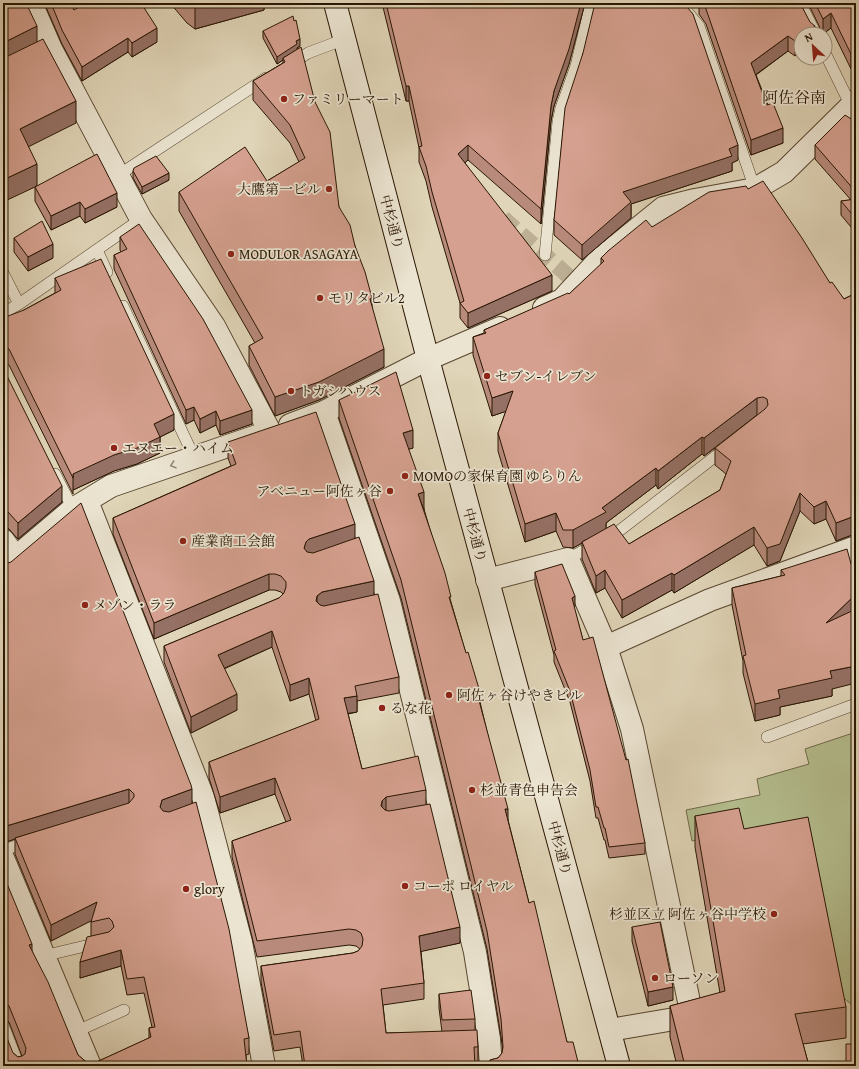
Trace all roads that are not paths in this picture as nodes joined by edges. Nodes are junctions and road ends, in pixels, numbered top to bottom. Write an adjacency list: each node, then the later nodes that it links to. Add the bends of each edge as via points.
1 (31, 3): 11 (street, via 47,51)
2 (335, 3): 8 (street, 中杉通り)
3 (591, 3): 15 (lane, via 576,66 560,108)
4 (800, 3): 7 (lane)
5 (672, 6): 6 (lane)
6 (685, 6): 12 (lane, via 699,26)
7 (812, 26)
8 (345, 39): 11 (lane, via 308,53 245,91); 19 (street, 中杉通り)
9 (832, 66): 10 (lane)
10 (854, 104): 12 (street, via 784,172)
11 (117, 176): 13 (street)
12 (755, 189): 19 (street, via 663,208 599,260 562,300)
13 (141, 219): 14 (lane); 21 (street, via 214,326)
14 (96, 250): 17 (lane); 23 (lane)
15 (545, 255)
16 (3, 273): 17 (lane)
17 (19, 304): 18 (lane)
18 (3, 313)
19 (428, 360): 20 (street); 31 (street, 中杉通り)
20 (324, 412): 21 (street); 51 (street, via 385,602 437,811 476,952 481,1039)
21 (270, 432): 23 (street)
22 (736, 440): 28 (lane, via 619,531)
23 (194, 457): 25 (street, one-way to 25, via 111,486)
24 (52, 467): 25 (lane)
25 (80, 505): 29 (street); 34 (street)
26 (3, 540): 29 (street)
27 (853, 548): 30 (lane); 33 (street, via 710,600)
28 (568, 559): 31 (street); 33 (street)
29 (9, 563)
30 (856, 577)
31 (487, 580): 46 (street, 中杉通り)
32 (169, 646): 34 (street)
33 (606, 647): 46 (street, via 632,729 692,1016)
34 (148, 655): 43 (street, via 199,809)
35 (856, 704): 36 (lane)
36 (766, 737)
37 (39, 839): 38 (lane)
38 (3, 850)
39 (3, 858): 41 (street)
40 (106, 941): 41 (lane)
41 (43, 956): 47 (street)
42 (269, 968): 43 (street)
43 (247, 971): 50 (street)
44 (124, 1010): 47 (lane)
45 (3, 1025): 48 (lane)
46 (610, 1030): 52 (street, 中杉通り)
47 (75, 1032): 49 (street)
48 (19, 1066)
49 (90, 1066)
50 (264, 1066)
51 (491, 1066)
52 (619, 1066)

